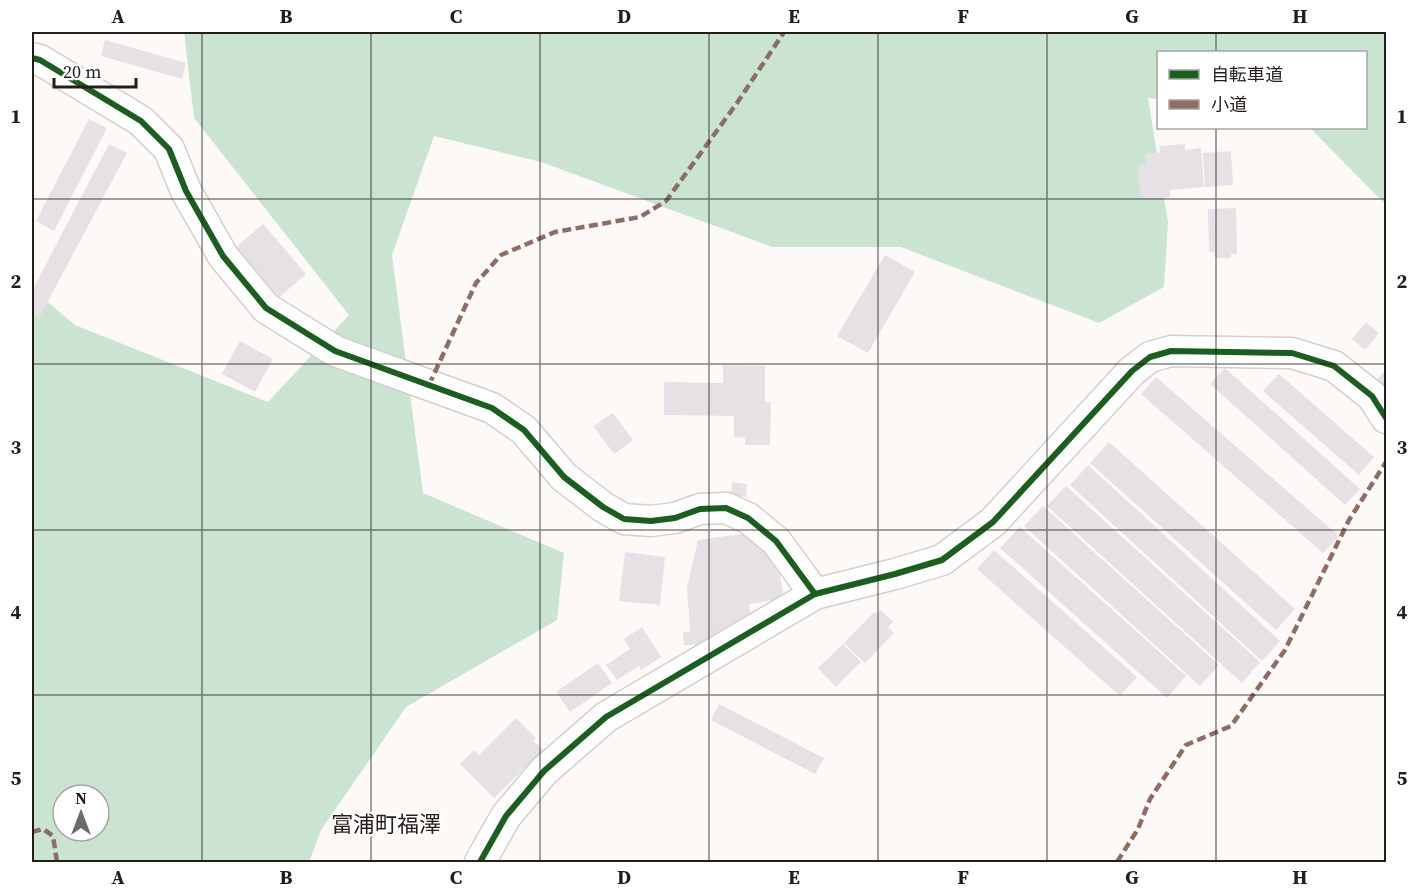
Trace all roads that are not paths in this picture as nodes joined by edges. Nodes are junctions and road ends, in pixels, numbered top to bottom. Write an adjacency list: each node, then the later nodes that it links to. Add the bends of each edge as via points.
1 (32, 58): 3 (street, via 141,121 169,149 186,191 224,256 266,308 335,351 492,408 524,430 564,477 624,519 651,521 700,509 726,508 748,518 776,541)
2 (1386, 418): 3 (street, via 1372,396 1334,366 1292,353 1172,351 1150,357 1132,371 993,522 942,560)
3 (816, 594): 4 (street, via 606,717 544,771 506,816)
4 (480, 862)

